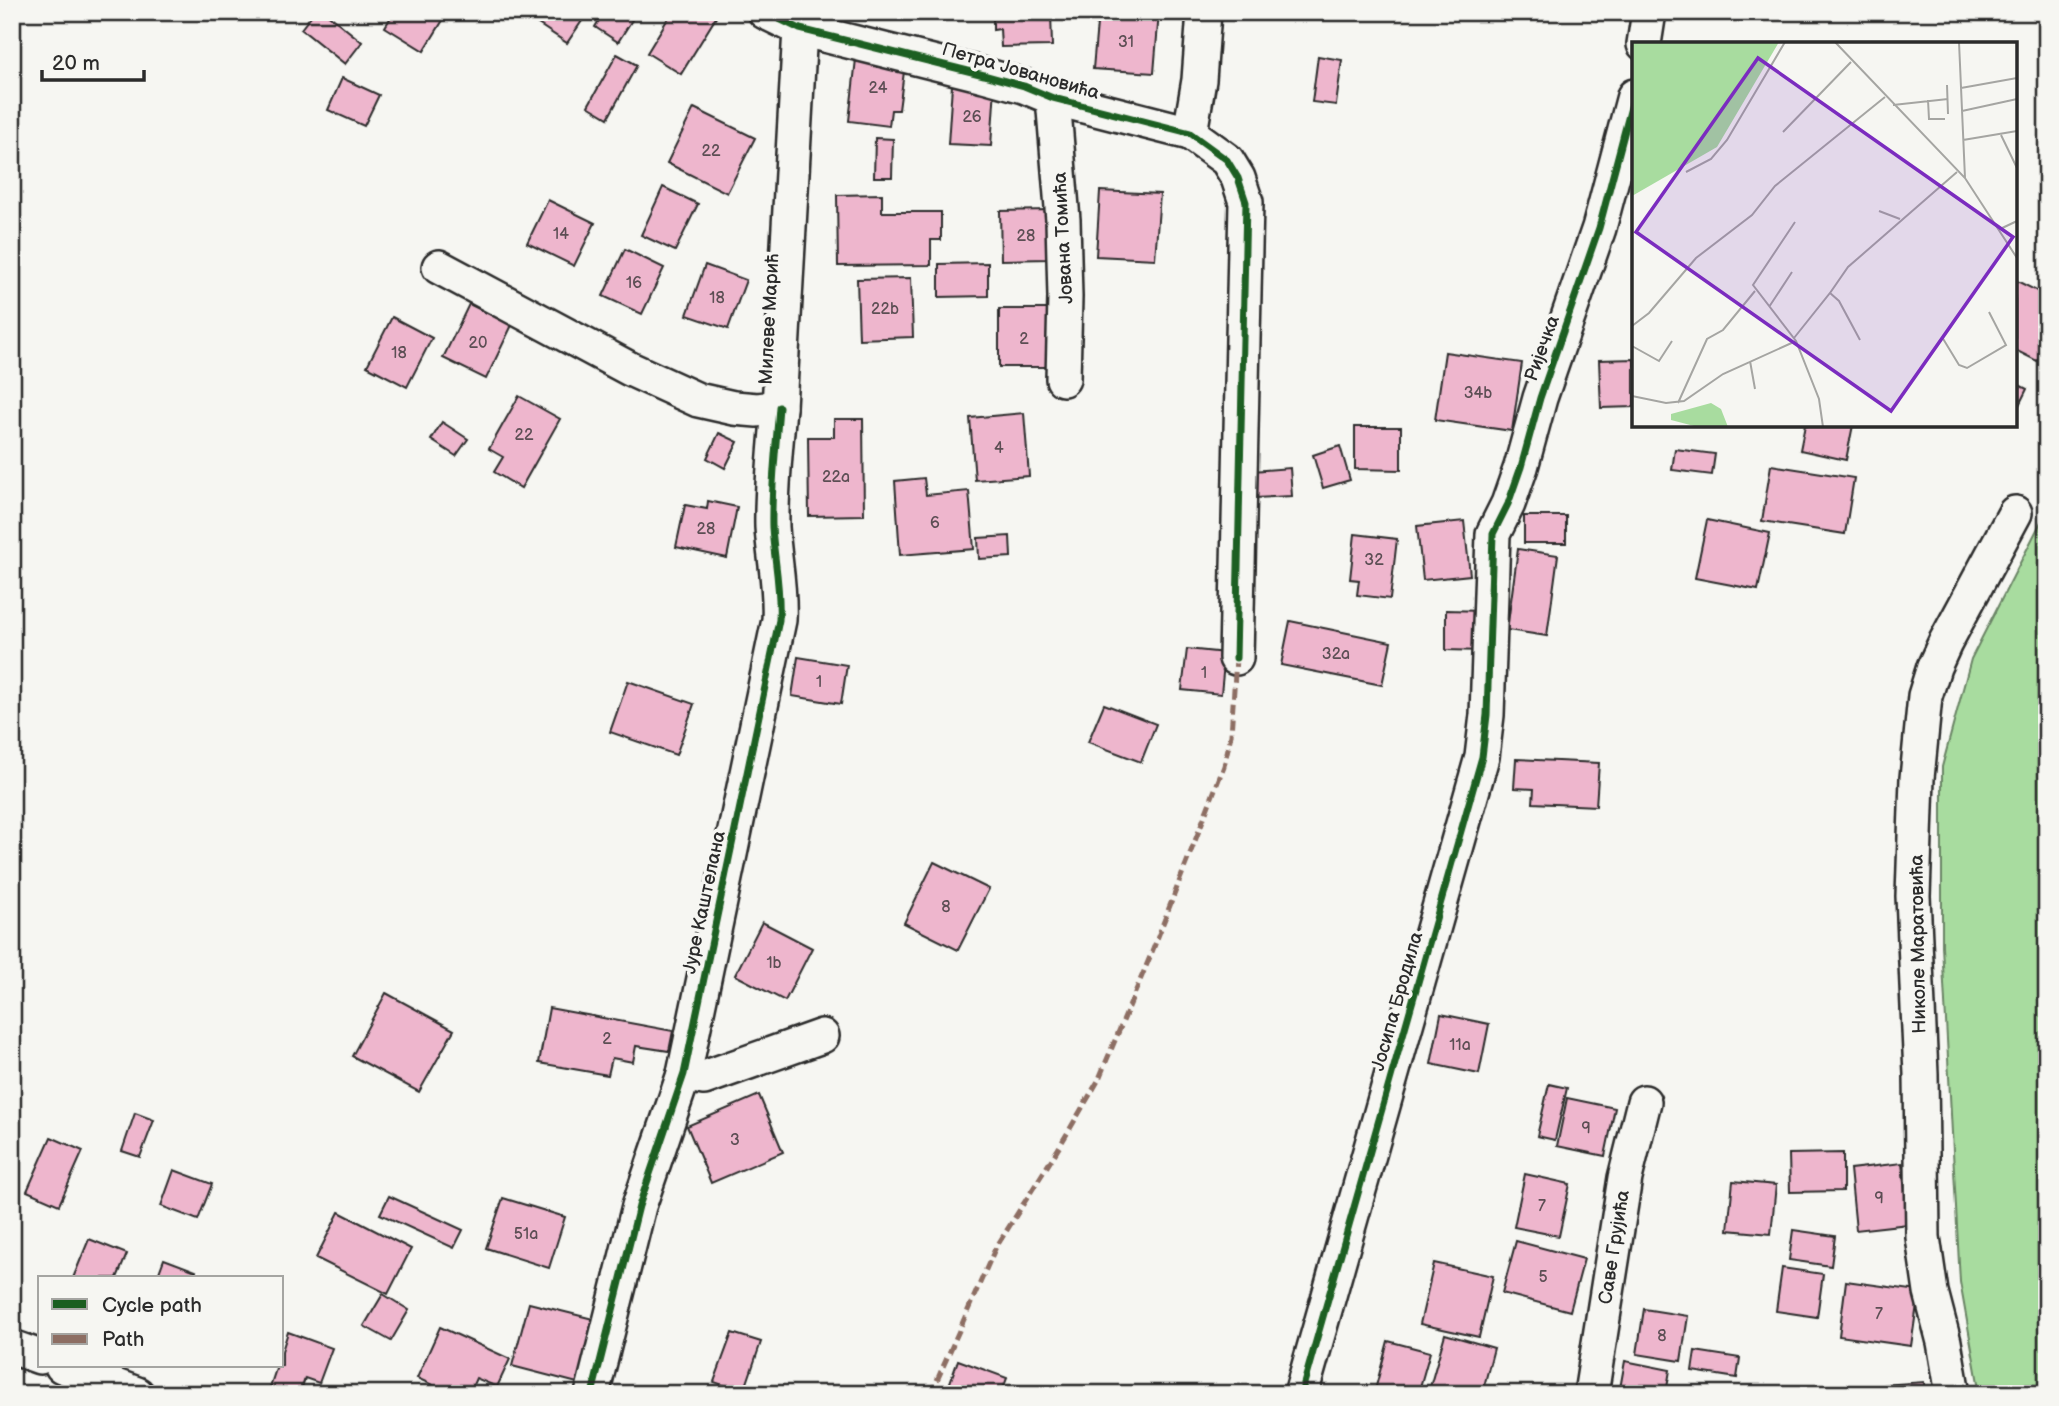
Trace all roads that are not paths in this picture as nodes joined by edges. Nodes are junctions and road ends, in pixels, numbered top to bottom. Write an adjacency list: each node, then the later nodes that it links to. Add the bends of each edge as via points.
1 (1204, 12): 7 (street)
2 (1649, 12): 4 (street)
3 (783, 19): 5 (street, Петра Јовановића); 10 (street, Милеве Марић)
4 (1644, 42)
5 (1053, 98): 7 (street, Петра Јовановића); 9 (street, Јована Томића, via 1063,219)
6 (1632, 104): 12 (street, Ријечка, via 1599,228 1539,398 1513,492 1493,534)
7 (1189, 133): 13 (street, via 1227,160 1246,202)
8 (439, 267): 10 (street, Милеве Марић, via 698,400 757,410)
9 (1063, 379)
10 (779, 407): 15 (street, Јуре Каштелана, via 772,528 779,620)
11 (2015, 513): 24 (street, Николе Маратовића, via 1934,667 1925,696 1917,778 1913,896 1923,1237)
12 (1490, 611): 22 (street, Јосипа Бродила, via 1487,715 1480,767)
13 (1236, 658)
14 (822, 1036): 15 (street, via 704,1078)
15 (684, 1074): 21 (street, Јуре Каштелана, via 639,1206)
16 (1644, 1102): 23 (street, Саве Грујића, via 1625,1178)
17 (12, 1347): 18 (street)
18 (38, 1356)
19 (66, 1368): 20 (street)
20 (116, 1390)
21 (592, 1394)
22 (1301, 1394)
23 (1591, 1394)
24 (1953, 1394)

